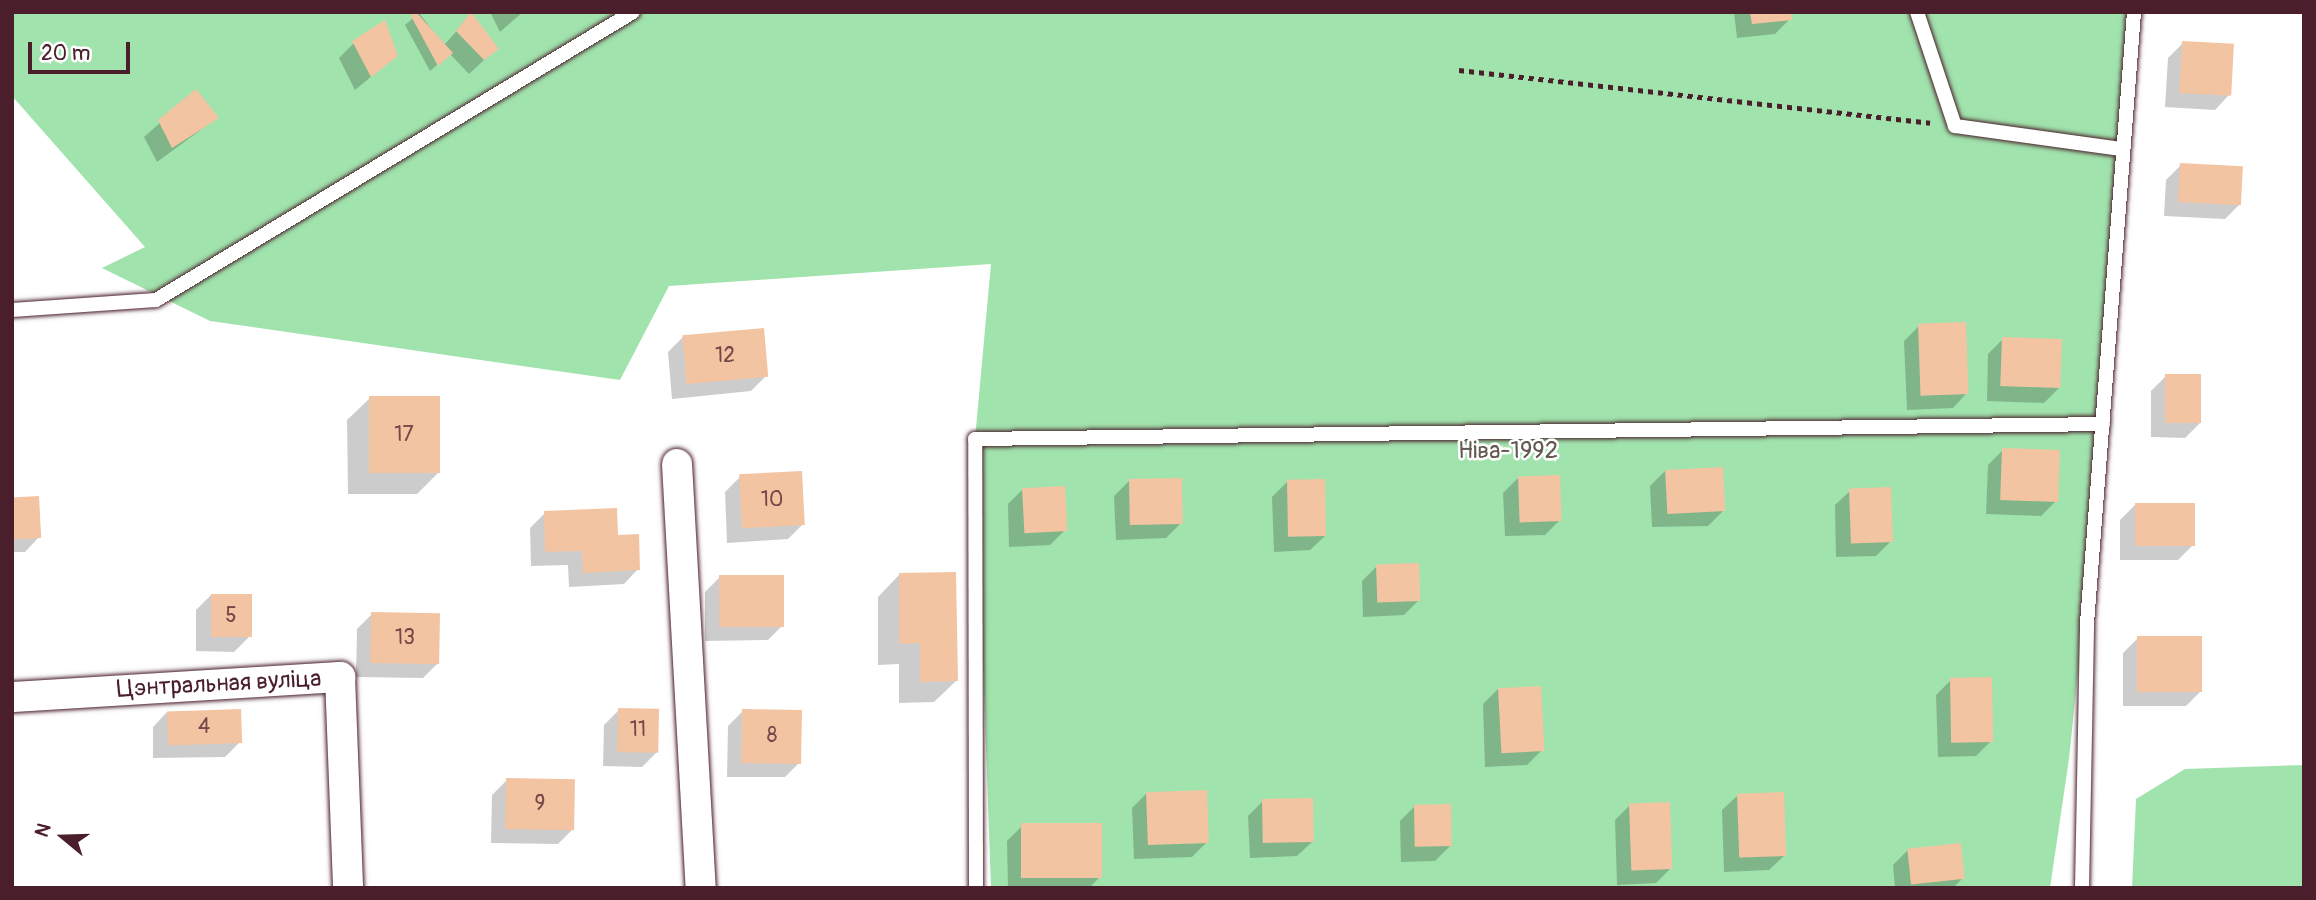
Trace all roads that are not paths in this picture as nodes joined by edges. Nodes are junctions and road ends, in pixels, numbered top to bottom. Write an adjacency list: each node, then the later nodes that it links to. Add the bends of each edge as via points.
1 (633, 12): 5 (lane, via 156,300)
2 (1917, 12): 4 (lane, via 1955,126)
3 (2134, 12): 4 (lane)
4 (2122, 149): 6 (lane)
5 (12, 310)
6 (2103, 424): 11 (lane, via 975,439); 12 (lane, via 2087,623)
7 (677, 464): 10 (street)
8 (12, 697): 9 (street, Цэнтральная вуліца, via 340,677)
9 (348, 888)
10 (701, 888)
11 (976, 888)
12 (2082, 888)

